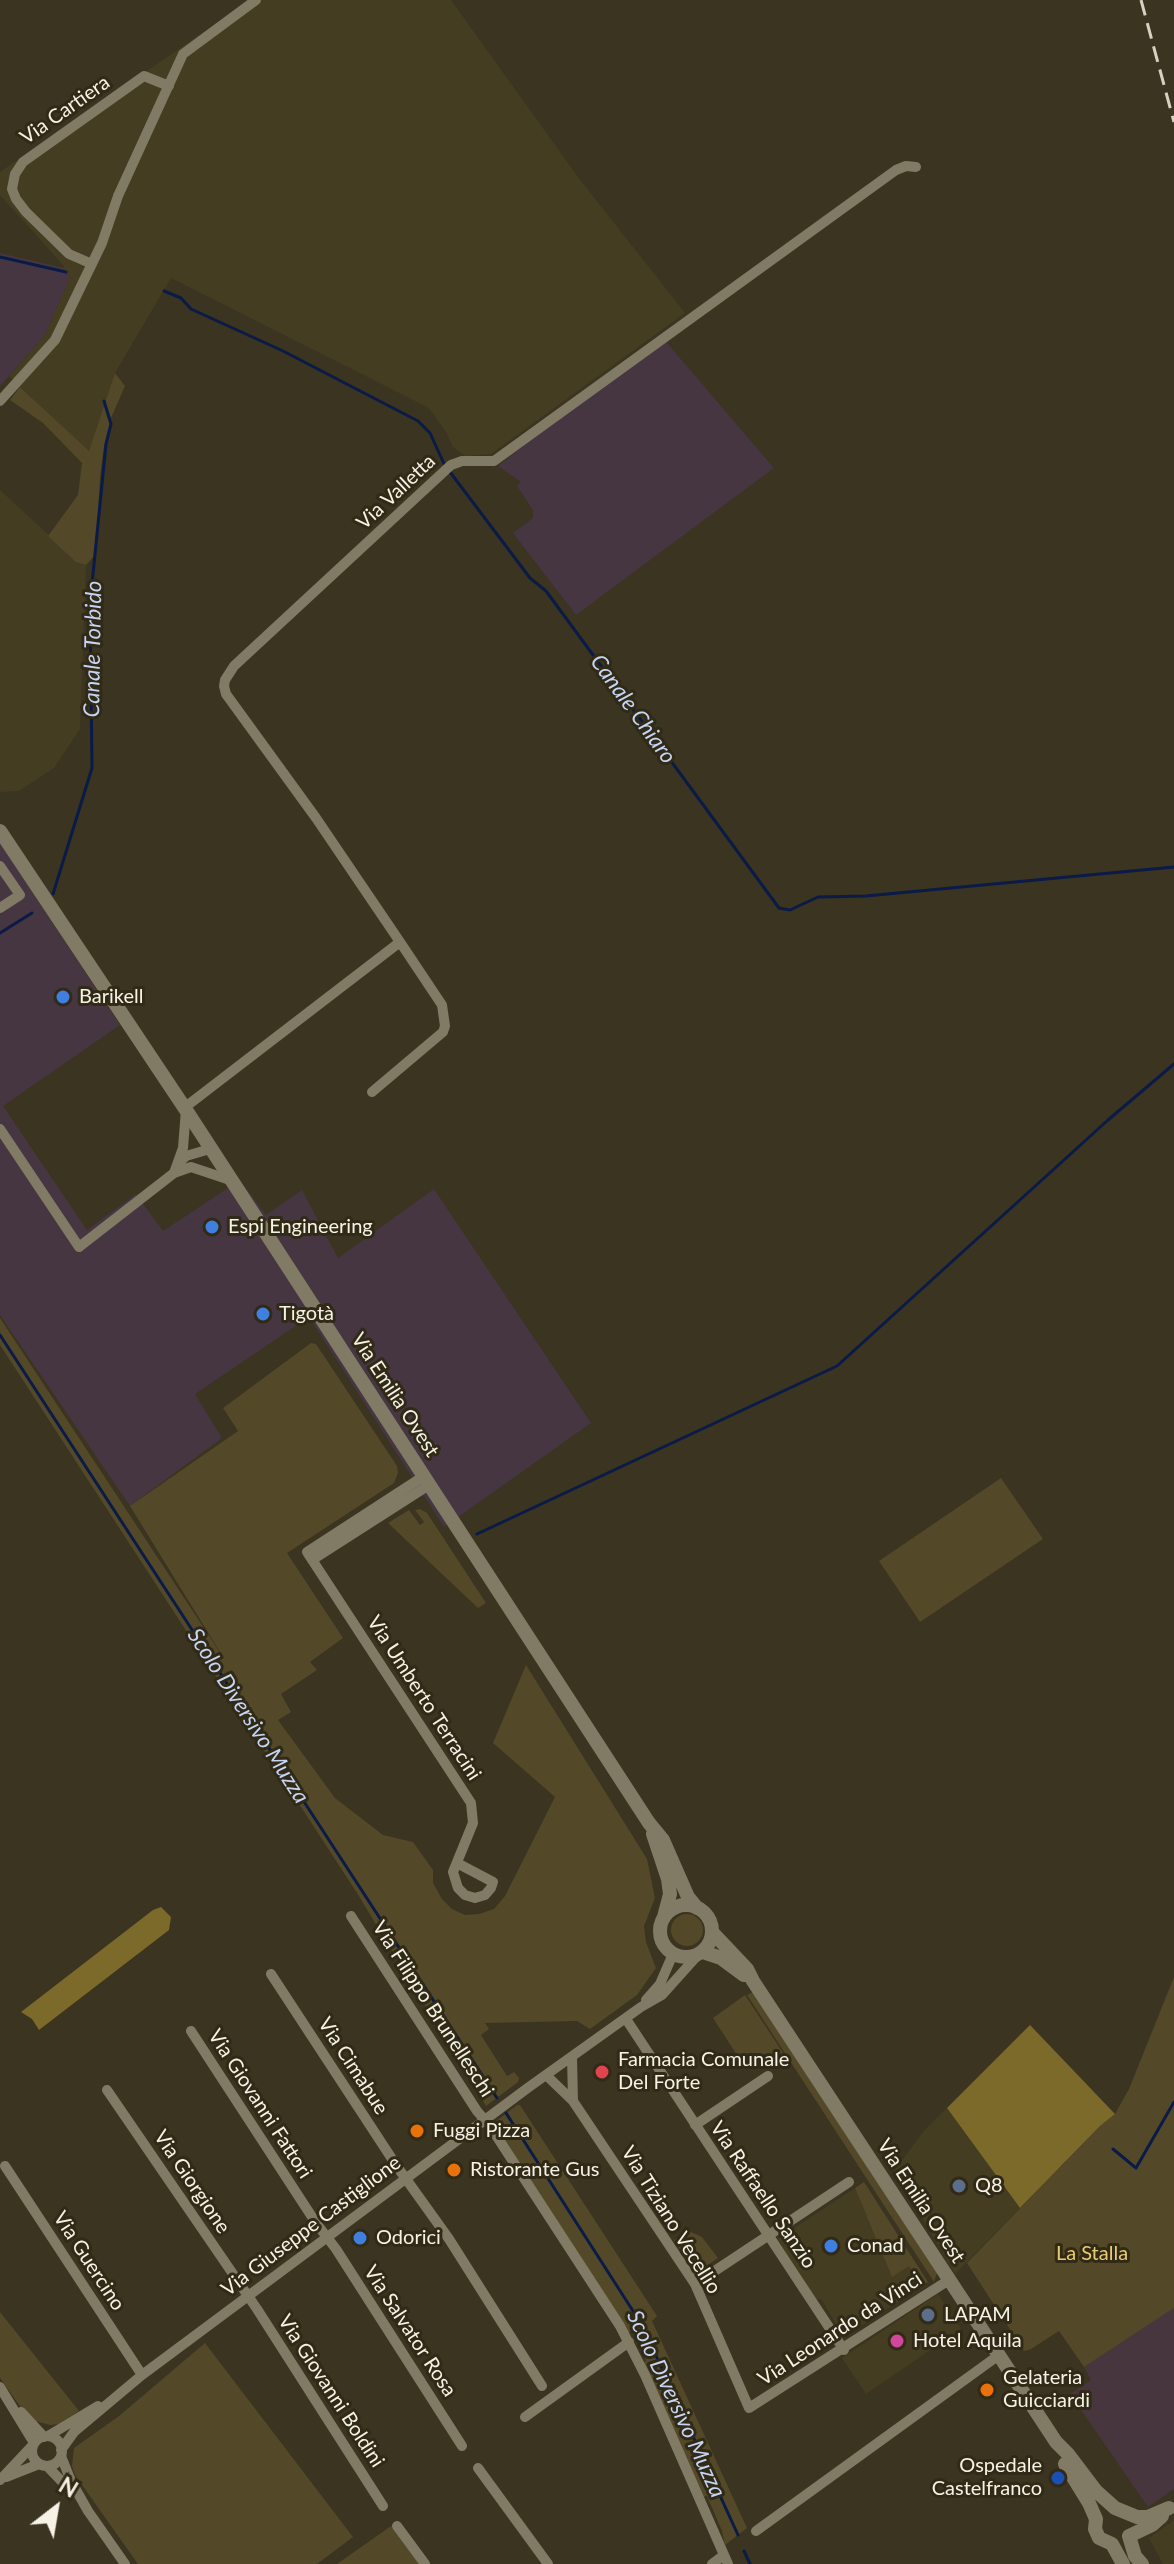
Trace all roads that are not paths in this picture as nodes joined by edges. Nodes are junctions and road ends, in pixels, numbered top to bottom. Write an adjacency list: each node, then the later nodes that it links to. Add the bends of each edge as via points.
1 (256, 0): 2 (street, via 190,48)
2 (169, 86): 4 (street); 4 (street, Via Cartiera, via 144,76 23,162 15,174 16,199 56,243)
3 (916, 167): 9 (street, Via Valletta, via 896,170 494,461 462,461 448,467 234,666 224,686 233,704)
4 (92, 264): 5 (street, via 51,346)
5 (0, 401)
6 (0, 831): 11 (main road, Via Emilia Ovest)
7 (0, 866): 8 (street, via 20,895)
8 (0, 908)
9 (400, 942): 10 (street, Via Valletta, via 442,1005 445,1026); 11 (street)
10 (372, 1092)
11 (185, 1109): 13 (main road, Via Emilia Ovest); 14 (street)
12 (0, 1129): 14 (street, via 79,1247)
13 (210, 1149): 14 (street, via 203,1159); 15 (main road, Via Emilia Ovest)
14 (182, 1167): 15 (street)
15 (230, 1180): 16 (main road, Via Emilia Ovest)
16 (426, 1481): 17 (main road, Via Emilia Ovest); 18 (street, Via Umberto Terracini, via 309,1556 471,1803 473,1823)
17 (649, 1823): 19 (main road, Via Emilia Ovest, via 670,1851 682,1886); 21 (main road, Via Emilia Ovest, via 668,1879)
18 (457, 1863)
19 (697, 1908): 21 (main road, via 680,1906); 22 (main road, via 710,1919)
20 (351, 1916): 37 (street, Via Filippo Brunelleschi)
21 (664, 1917): 23 (main road, via 660,1933)
22 (713, 1933): 24 (main road); 26 (main road, Via Emilia Ovest)
23 (673, 1954): 24 (main road); 27 (street, Via Giuseppe Castiglione, via 660,1984)
24 (700, 1954): 26 (main road, Via Emilia Ovest, via 721,1958); 27 (street, Via Giuseppe Castiglione, via 671,1986)
25 (271, 1974): 40 (street, Via Cimabue)
26 (753, 1981): 44 (main road, Via Emilia Ovest)
27 (641, 2007): 28 (street, Via Giuseppe Castiglione)
28 (626, 2019): 30 (street, Via Giuseppe Castiglione); 38 (street, Via Raffaello Sanzio)
29 (191, 2031): 43 (street, Via Giovanni Fattori)
30 (572, 2057): 31 (street, Via Giuseppe Castiglione); 34 (street)
31 (560, 2066): 32 (street, Via Giuseppe Castiglione); 34 (street)
32 (547, 2076): 36 (street, Via Tiziano Vecellio); 37 (street, Via Giuseppe Castiglione)
33 (768, 2076): 38 (street)
34 (572, 2085): 36 (street)
35 (107, 2090): 46 (street, Via Giorgione)
36 (573, 2101): 45 (street, Via Tiziano Vecellio)
37 (486, 2121): 40 (street, Via Giuseppe Castiglione); 47 (street, Via Filippo Brunelleschi)
38 (695, 2125): 42 (street, Via Raffaello Sanzio)
39 (5, 2166): 50 (street, Via Guercino)
40 (406, 2178): 43 (street, Via Giuseppe Castiglione); 51 (street, Via Cimabue)
41 (849, 2182): 42 (street)
42 (768, 2235): 45 (street); 48 (street, Via Raffaello Sanzio)
43 (327, 2237): 46 (street, Via Giuseppe Castiglione); 60 (street, Via Salvator Rosa)
44 (949, 2280): 48 (street, Via Leonardo da Vinci); 49 (main road, Via Emilia Ovest)
45 (695, 2284): 55 (street, Via Tiziano Vecellio)
46 (247, 2295): 50 (street, Via Giuseppe Castiglione); 65 (street, Via Giovanni Boldini)
47 (629, 2342): 56 (street); 74 (street, Via Filippo Brunelleschi)
48 (844, 2350): 55 (street, Via Leonardo da Vinci)
49 (999, 2355): 58 (main road, Via Emilia Ovest); 71 (street)
50 (142, 2375): 53 (street, Via Giuseppe Castiglione)
51 (542, 2386)
52 (0, 2387): 54 (street)
53 (120, 2392): 57 (street, Via Giuseppe Castiglione); 61 (street, Via Giuseppe Castiglione, via 74,2432)
54 (8, 2398): 57 (street); 59 (street)
55 (749, 2408)
56 (525, 2417)
57 (46, 2436): 59 (street); 61 (street, via 57,2441)
58 (1056, 2442): 68 (main road, Via Emilia Ovest, via 1096,2491); 69 (main road, Via Emilia Ovest)
59 (34, 2444): 62 (street, via 33,2456); 64 (street)
60 (462, 2446)
61 (61, 2453): 62 (street, via 55,2463); 67 (street)
62 (43, 2465): 64 (street); 67 (street)
63 (478, 2468): 77 (street)
64 (0, 2480)
65 (383, 2506)
66 (1172, 2507): 68 (main road, via 1148,2517); 72 (main road)
67 (88, 2511): 75 (street)
68 (1121, 2511): 69 (main road, via 1104,2510); 72 (main road, via 1132,2527)
69 (1096, 2519): 73 (main road, Via Emilia Ovest, via 1099,2538)
70 (397, 2526): 76 (street)
71 (756, 2531)
72 (1129, 2536): 73 (main road); 80 (main road)
73 (1112, 2544): 79 (main road, Via Emilia Ovest)
74 (726, 2560): 78 (street)
75 (125, 2564)
76 (425, 2564)
77 (548, 2564)
78 (712, 2564)
79 (1123, 2564)
80 (1142, 2564)

